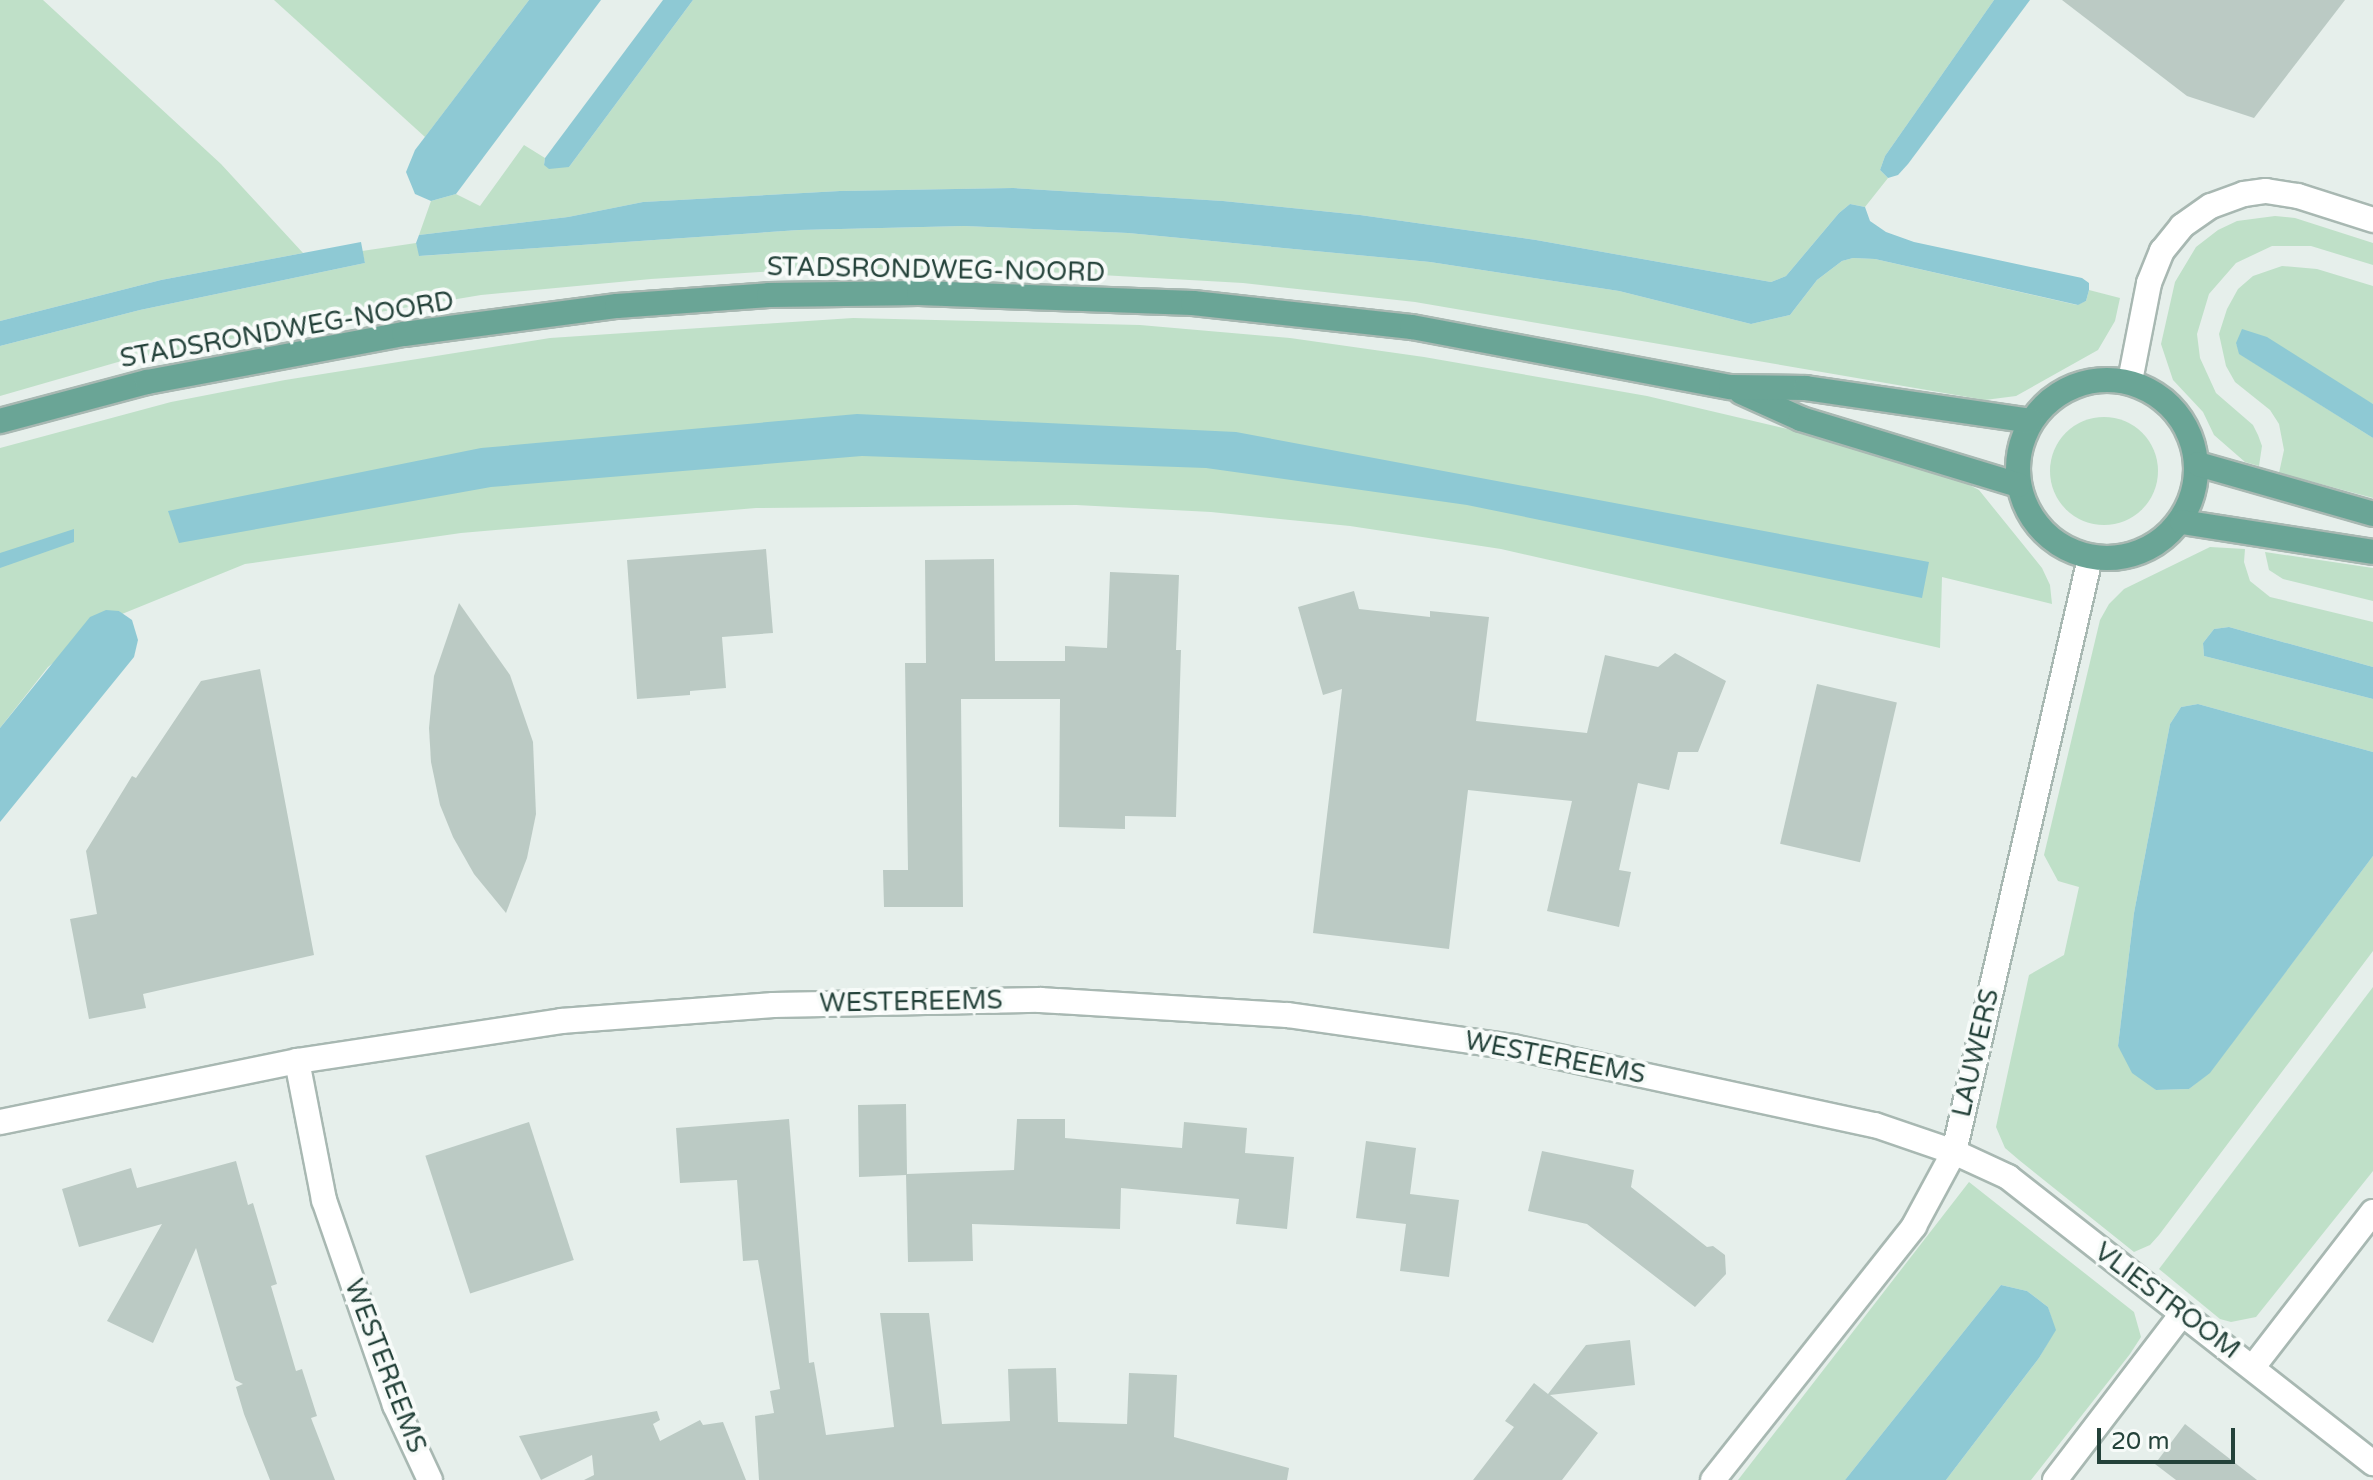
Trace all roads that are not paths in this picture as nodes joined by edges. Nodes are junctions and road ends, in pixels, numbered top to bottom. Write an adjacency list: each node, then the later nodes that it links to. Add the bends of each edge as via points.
1 (2373, 220): 2 (street, via 2266,191 2211,206 2182,226 2162,251 2149,283)
2 (2130, 381): 5 (main road, via 2092,380 2057,393); 6 (main road, via 2164,398 2188,428)
3 (1731, 387): 4 (main road, STADSRONDWEG-NOORD, via 1412,327 1193,303 919,293 769,295 617,306 372,338 147,382); 5 (main road, STADSRONDWEG-NOORD, via 1806,388); 7 (main road, STADSRONDWEG-NOORD, via 1801,419)
4 (0, 421)
5 (2031, 421): 7 (main road, via 2018,452)
6 (2198, 464): 8 (main road); 9 (main road, via 2195,493)
7 (2018, 485): 11 (main road, via 2032,519 2057,544)
8 (2373, 514)
9 (2182, 522): 10 (main road); 11 (main road, via 2158,543 2126,557)
10 (2373, 552)
11 (2090, 558): 14 (street, LAUWERS)
12 (297, 1061): 13 (street); 14 (street, WESTEREEMS, via 561,1021 773,1005 1040,1000 1288,1015 1513,1047 1875,1125); 19 (street, WESTEREEMS, via 324,1200 395,1405)
13 (0, 1122)
14 (1954, 1152): 16 (street, VLIESTROOM, via 2008,1177); 20 (street, LAUWERS, via 1914,1226)
15 (2373, 1212): 17 (street)
16 (2182, 1314): 17 (street, VLIESTROOM); 21 (street)
17 (2253, 1367): 18 (street, VLIESTROOM)
18 (2373, 1463)
19 (430, 1480)
20 (1713, 1480)
21 (2055, 1480)

